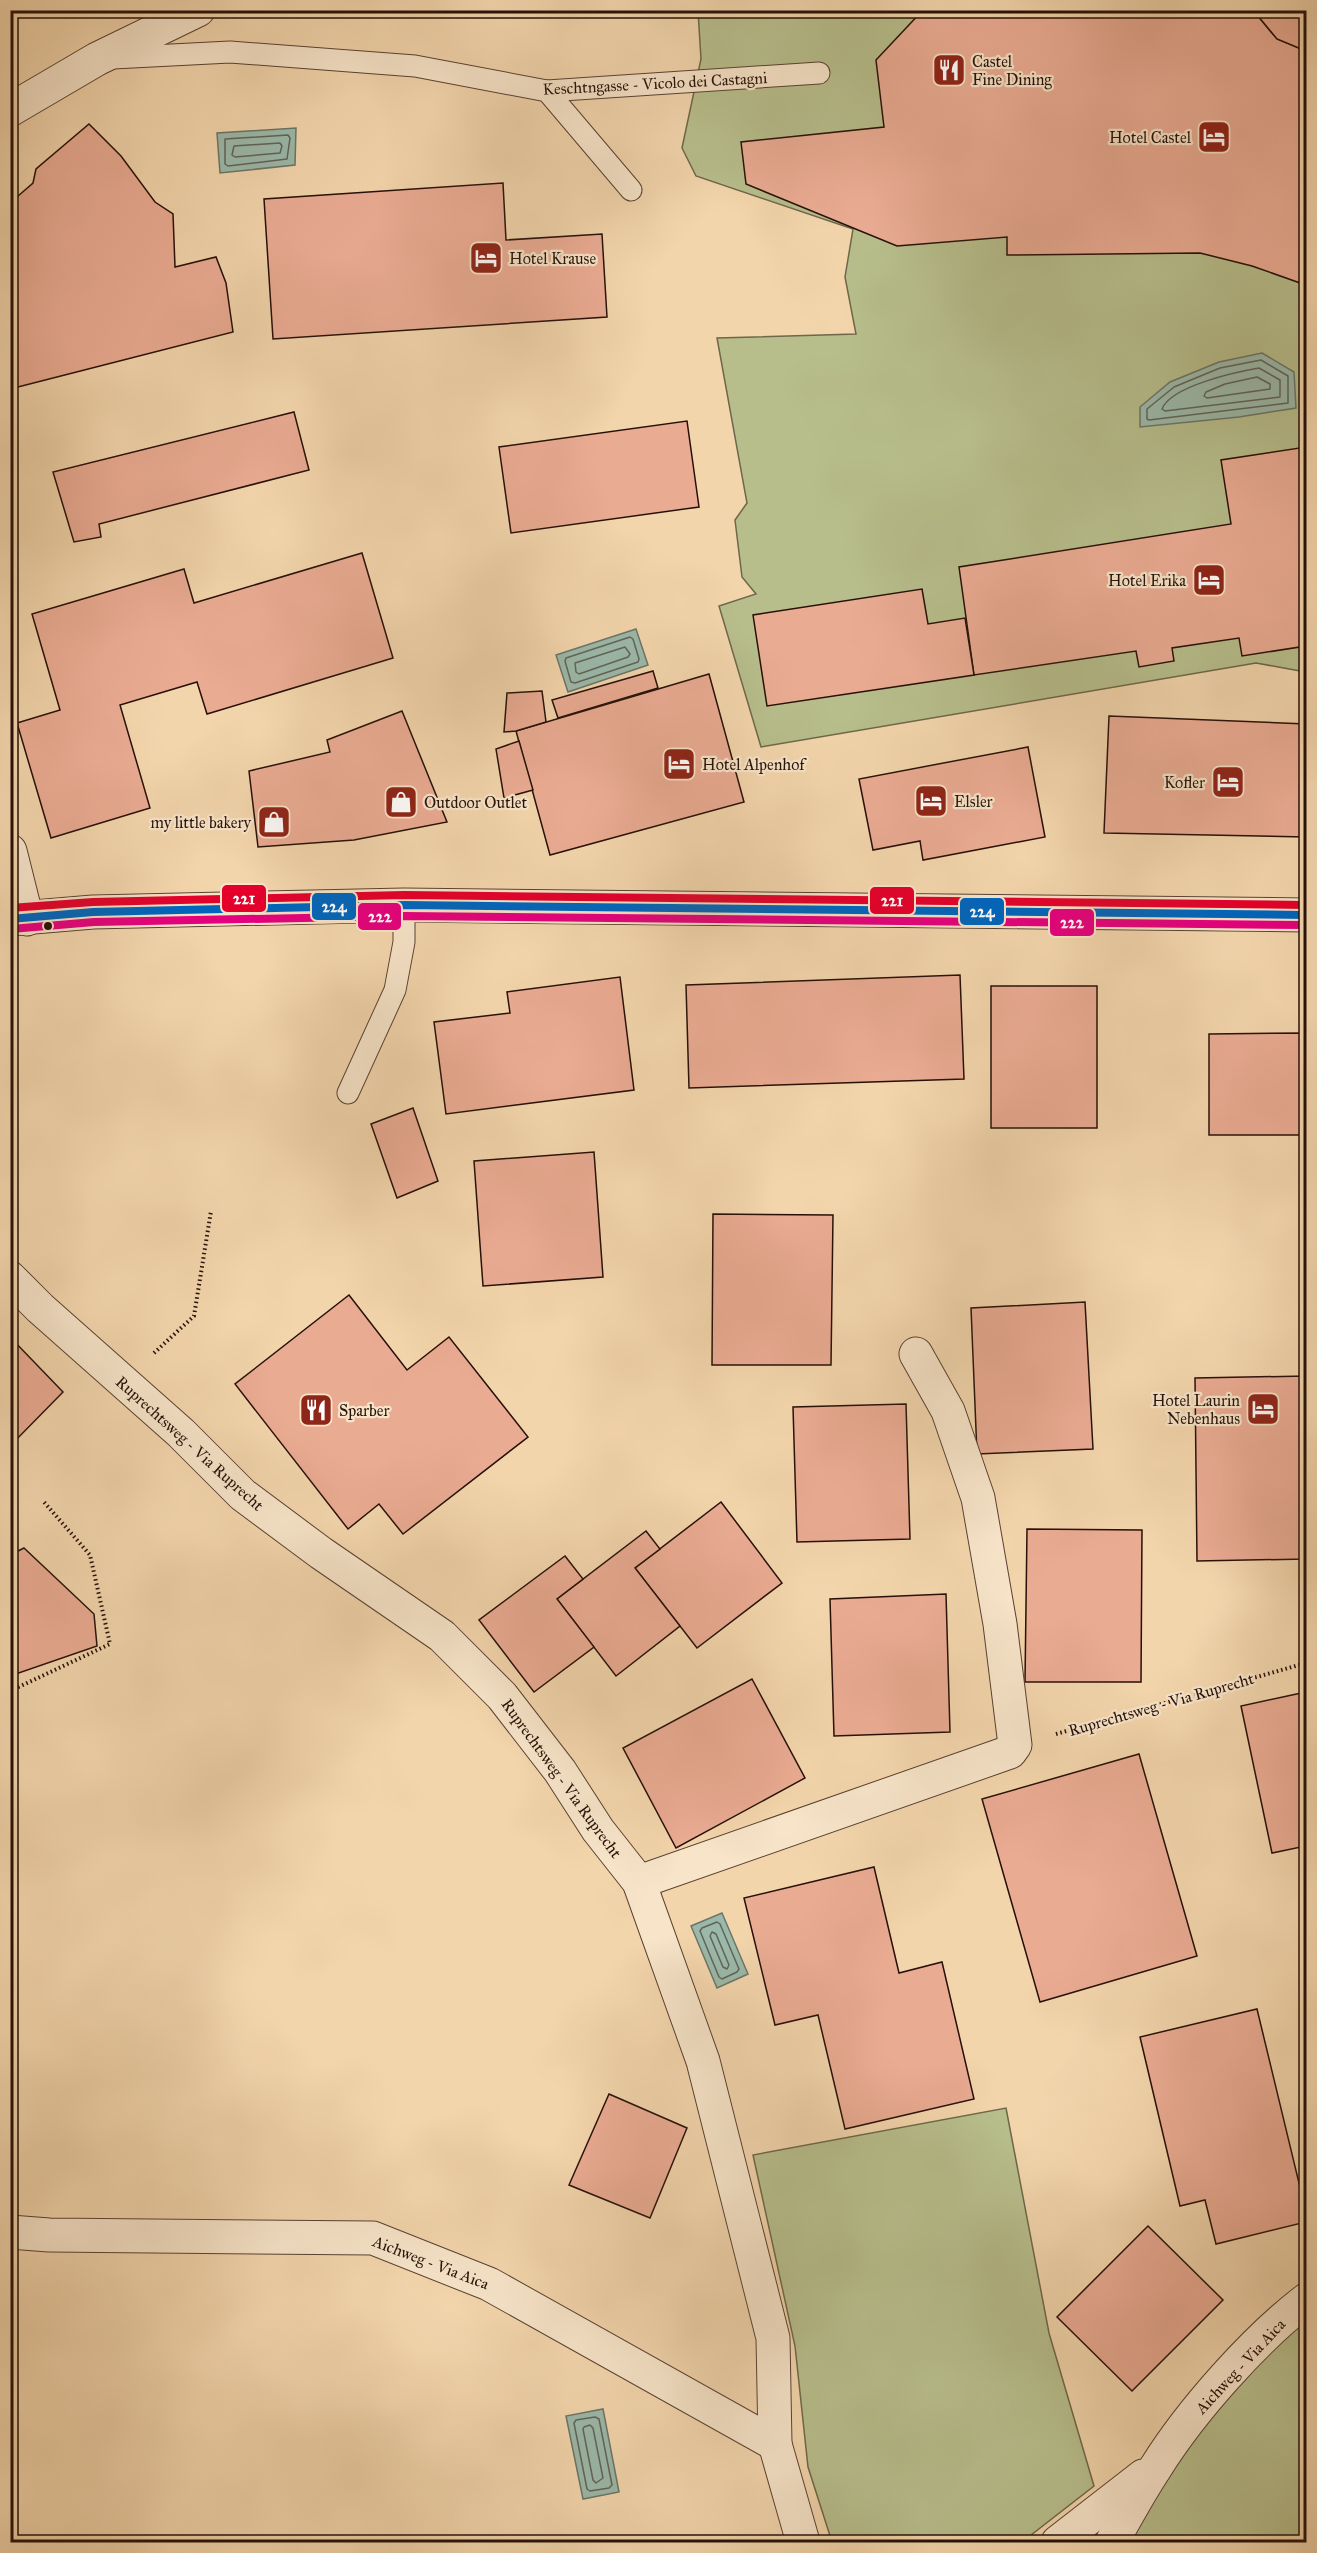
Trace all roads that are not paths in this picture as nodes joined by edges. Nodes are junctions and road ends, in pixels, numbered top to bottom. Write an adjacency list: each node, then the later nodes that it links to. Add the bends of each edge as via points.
1 (198, 10): 2 (street, Keschtngasse - Vicolo dei Castagni)
2 (97, 59): 4 (lane, Keschtngasse - Vicolo dei Castagni, via 230,52 415,66); 5 (street, Keschtngasse - Vicolo dei Castagni)
3 (819, 73): 4 (lane, Keschtngasse - Vicolo dei Castagni)
4 (547, 92): 6 (lane)
5 (10, 110)
6 (631, 190)
7 (10, 850): 10 (street)
8 (404, 905): 9 (street); 10 (street, via 93,912); 11 (lane, via 404,942 394,990)
9 (1306, 915)
10 (19, 919)
11 (348, 1093)
12 (10, 1278): 14 (street, Ruprechtsweg - Via Ruprecht, via 181,1433 243,1495 442,1636 502,1696)
13 (916, 1354): 14 (street, via 948,1411 978,1498 1000,1624 1015,1745 1010,1752)
14 (639, 1882): 17 (street, via 703,2061 773,2338)
15 (10, 2232): 17 (street, Aichweg - Via Aica, via 373,2238 489,2284)
16 (1306, 2300): 18 (street, Aichweg - Via Aica, via 1212,2393)
17 (775, 2444): 19 (street)
18 (1156, 2465): 20 (street, Aichweg - Via Aica); 21 (street, Aichweg - Via Aica)
19 (803, 2542)
20 (1058, 2542)
21 (1112, 2542)

